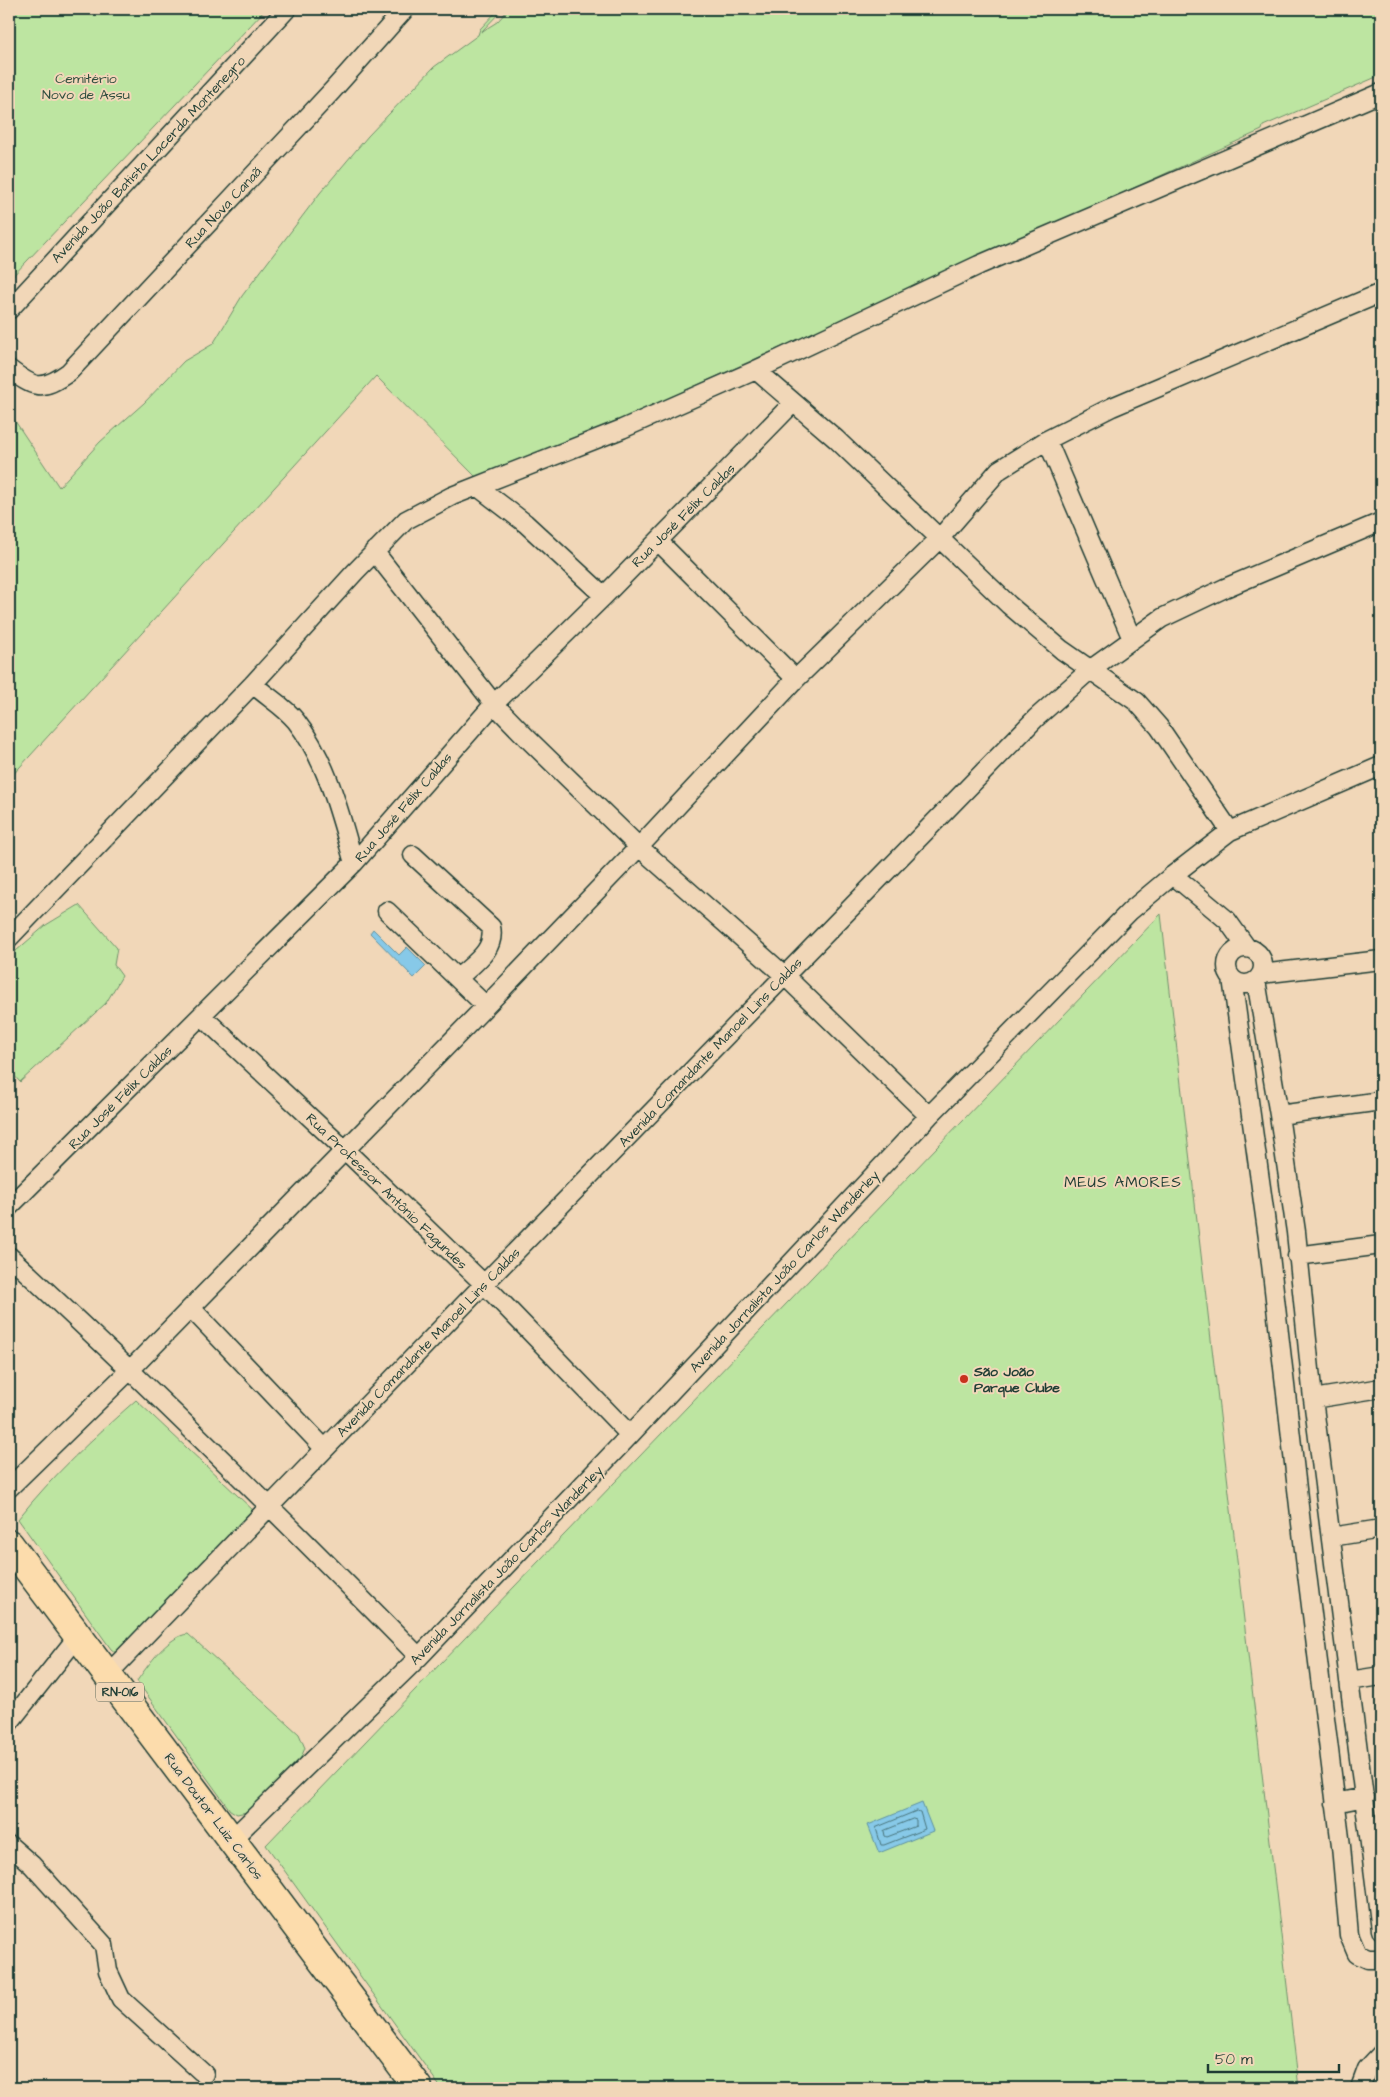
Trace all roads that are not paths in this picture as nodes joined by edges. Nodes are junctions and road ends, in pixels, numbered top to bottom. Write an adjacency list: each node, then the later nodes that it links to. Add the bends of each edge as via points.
1 (287, 9): 5 (street, Avenida João Batista Lacerda Montenegro)
2 (405, 9): 6 (street, Rua Nova Canaã, via 68,372 45,385 29,384)
3 (1381, 92): 7 (street, via 978,265)
4 (1381, 293): 9 (street, via 1112,407)
5 (9, 310)
6 (9, 369)
7 (756, 370): 8 (street); 10 (street)
8 (793, 404): 12 (street, via 836,439); 13 (street, Rua José Félix Caldas)
9 (1047, 440): 12 (street, via 999,470); 16 (street)
10 (478, 487): 14 (street, via 434,504 406,520); 15 (street, via 525,523)
11 (1381, 522): 16 (street, Avenida Comandante Manoel Lins Caldas, via 1225,588 1162,618)
12 (940, 538): 17 (street, via 1022,616 1062,650); 18 (street)
13 (658, 541): 15 (street, Rua José Félix Caldas); 18 (street)
14 (374, 551): 19 (street); 20 (street)
15 (604, 596): 20 (street, Rua José Félix Caldas)
16 (1132, 639): 17 (street, Avenida Comandante Manoel Lins Caldas)
17 (1091, 669): 22 (street, via 1137,702 1159,727); 31 (street, Avenida Comandante Manoel Lins Caldas, via 1036,718)
18 (796, 679): 23 (street)
19 (253, 684): 25 (street, via 281,705 309,739 330,784); 28 (street)
20 (494, 704): 23 (street); 25 (street, Rua José Félix Caldas)
21 (1381, 766): 22 (street, Avenida Jornalista João Carlos Wanderley)
22 (1230, 831): 26 (street, Avenida Jornalista João Carlos Wanderley)
23 (639, 847): 31 (street); 35 (street)
24 (412, 855): 33 (street, via 491,927 490,948)
25 (354, 864): 36 (street, Rua José Félix Caldas)
26 (1173, 875): 29 (street, via 1227,920); 38 (street, Avenida Jornalista João Carlos Wanderley, via 1130,912)
27 (387, 911): 33 (street)
28 (9, 938)
29 (1247, 948): 32 (street, via 1259,954 1263,968); 34 (street, via 1240,948 1229,957 1228,971)
30 (1381, 960): 32 (street)
31 (784, 976): 38 (street); 49 (street, Avenida Comandante Manoel Lins Caldas)
32 (1259, 977): 34 (street, via 1244,983); 39 (street)
33 (458, 978): 35 (street)
34 (1232, 978): 43 (street)
35 (486, 1006): 40 (street)
36 (202, 1016): 40 (street, Rua Professor Antônio Fagundes); 41 (street, Rua José Félix Caldas)
37 (1381, 1101): 39 (street)
38 (929, 1116): 54 (street, Avenida Jornalista João Carlos Wanderley)
39 (1279, 1116): 42 (street)
40 (346, 1150): 49 (street, Rua Professor Antônio Fagundes); 50 (street)
41 (9, 1207)
42 (1296, 1232): 43 (street); 46 (street)
43 (1268, 1238): 48 (street)
44 (1381, 1244): 46 (street)
45 (9, 1256): 51 (street)
46 (1298, 1256): 47 (street)
47 (1300, 1279): 48 (street); 53 (street)
48 (1272, 1280): 59 (street)
49 (484, 1284): 54 (street, Rua Professor Antônio Fagundes); 55 (street, Avenida Comandante Manoel Lins Caldas)
50 (191, 1308): 51 (street); 55 (street)
51 (131, 1370): 56 (street); 57 (street)
52 (1381, 1388): 53 (street)
53 (1313, 1399): 58 (street)
54 (630, 1435): 66 (street, Avenida Jornalista João Carlos Wanderley)
55 (325, 1449): 57 (street, Avenida Comandante Manoel Lins Caldas)
56 (9, 1488)
57 (271, 1506): 66 (street); 67 (street, Avenida Comandante Manoel Lins Caldas)
58 (1329, 1519): 59 (street); 61 (street)
59 (1302, 1524): 64 (street)
60 (1381, 1529): 61 (street)
61 (1331, 1537): 63 (street)
62 (9, 1544): 65 (main road, Rua Doutor Luiz Carlos / RN-016)
63 (1333, 1556): 64 (street); 69 (street)
64 (1304, 1558): 72 (street)
65 (78, 1636): 67 (main road, Rua Doutor Luiz Carlos / RN-016); 70 (street)
66 (419, 1657): 74 (street, Avenida Jornalista João Carlos Wanderley)
67 (107, 1675): 74 (main road, Rua Doutor Luiz Carlos / RN-016)
68 (1381, 1676): 69 (street)
69 (1349, 1681): 71 (street)
70 (9, 1722)
71 (1365, 1797): 72 (street); 73 (street)
72 (1335, 1803): 77 (street)
73 (1375, 1819): 75 (street)
74 (232, 1839): 82 (main road, Rua Doutor Luiz Carlos / RN-016)
75 (1371, 1844): 77 (street); 78 (street)
76 (9, 1845): 81 (street, via 32,1865 104,1945 108,1971 122,1999)
77 (1341, 1846): 79 (street, via 1352,1945 1357,1954 1368,1959)
78 (1381, 1930)
79 (1381, 1959)
80 (1381, 2054): 83 (street, via 1367,2069)
81 (204, 2074)
82 (418, 2088)
83 (1360, 2088)

